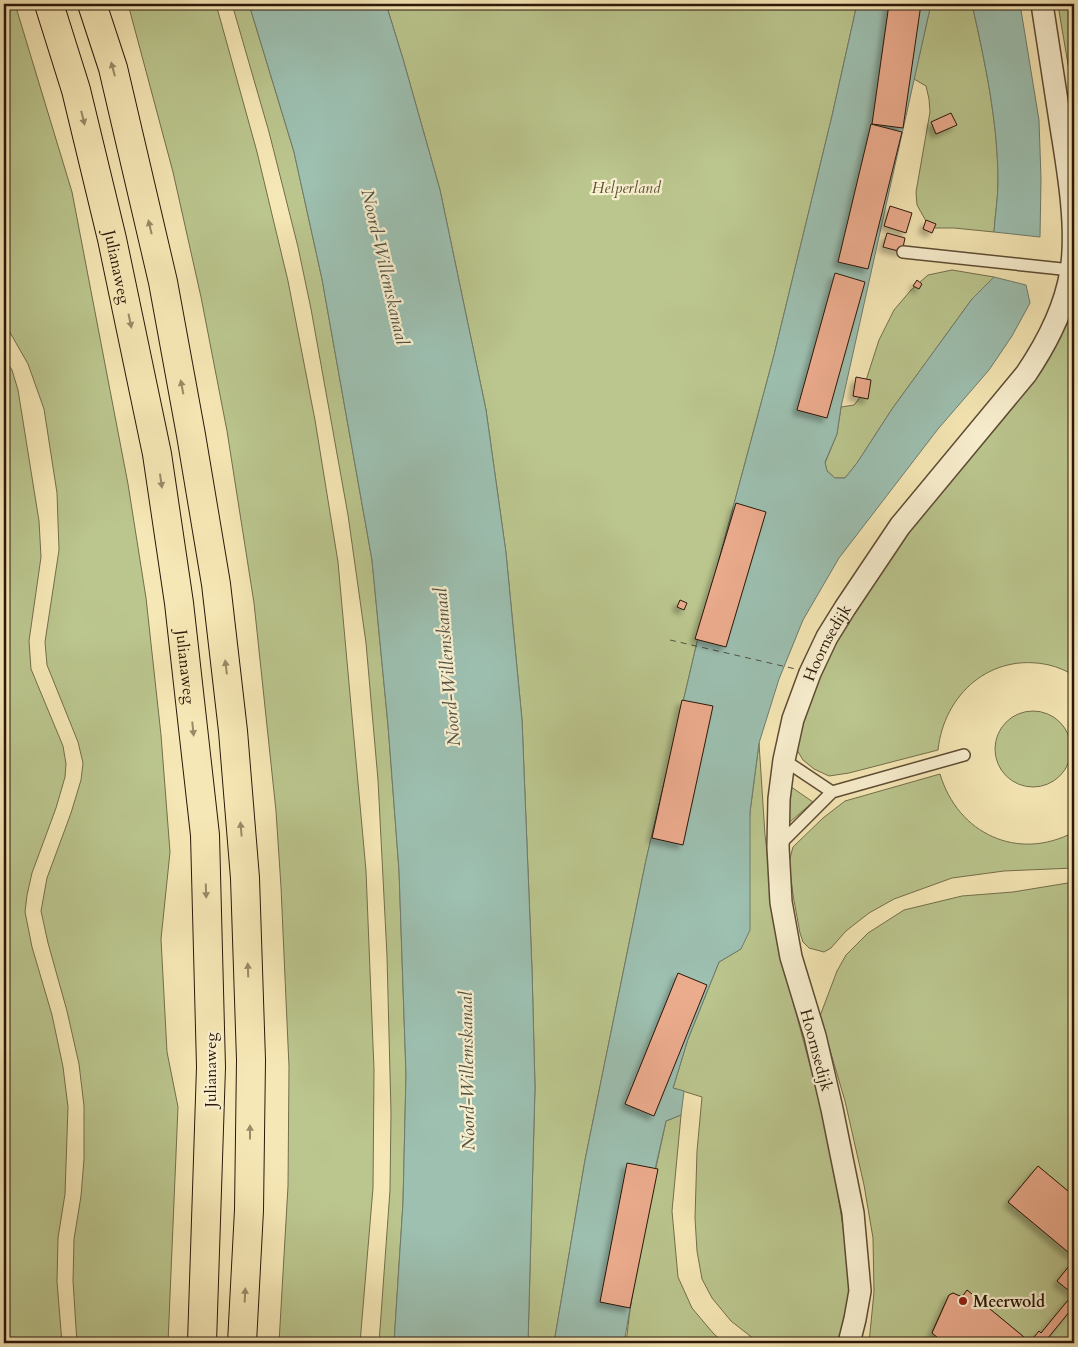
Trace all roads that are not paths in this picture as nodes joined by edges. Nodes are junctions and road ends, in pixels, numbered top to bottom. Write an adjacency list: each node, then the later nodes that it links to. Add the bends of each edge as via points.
1 (49, 4): 10 (highway, Julianaweg, one-way to 10, via 76,90 112,240 157,454 179,603 205,844 211,1068)
2 (92, 4): 11 (highway, one-way to 2, via 249,1210 251,1060 245,878 233,731 216,584 164,292 113,68)
3 (1042, 4): 5 (street, Hoornsedijk, via 1067,163 1072,216)
4 (903, 252): 5 (lane)
5 (1071, 270): 7 (street, Hoornsedijk, via 1064,298 1040,353 900,526 827,637 801,696)
6 (964, 755): 8 (lane)
7 (784, 760): 8 (lane); 9 (street, Hoornsedijk)
8 (832, 792): 9 (lane)
9 (778, 847): 12 (street, Hoornsedijk, via 781,902 791,957 815,1036 853,1213 860,1291)
10 (202, 1343)
11 (242, 1343)
12 (849, 1343)

